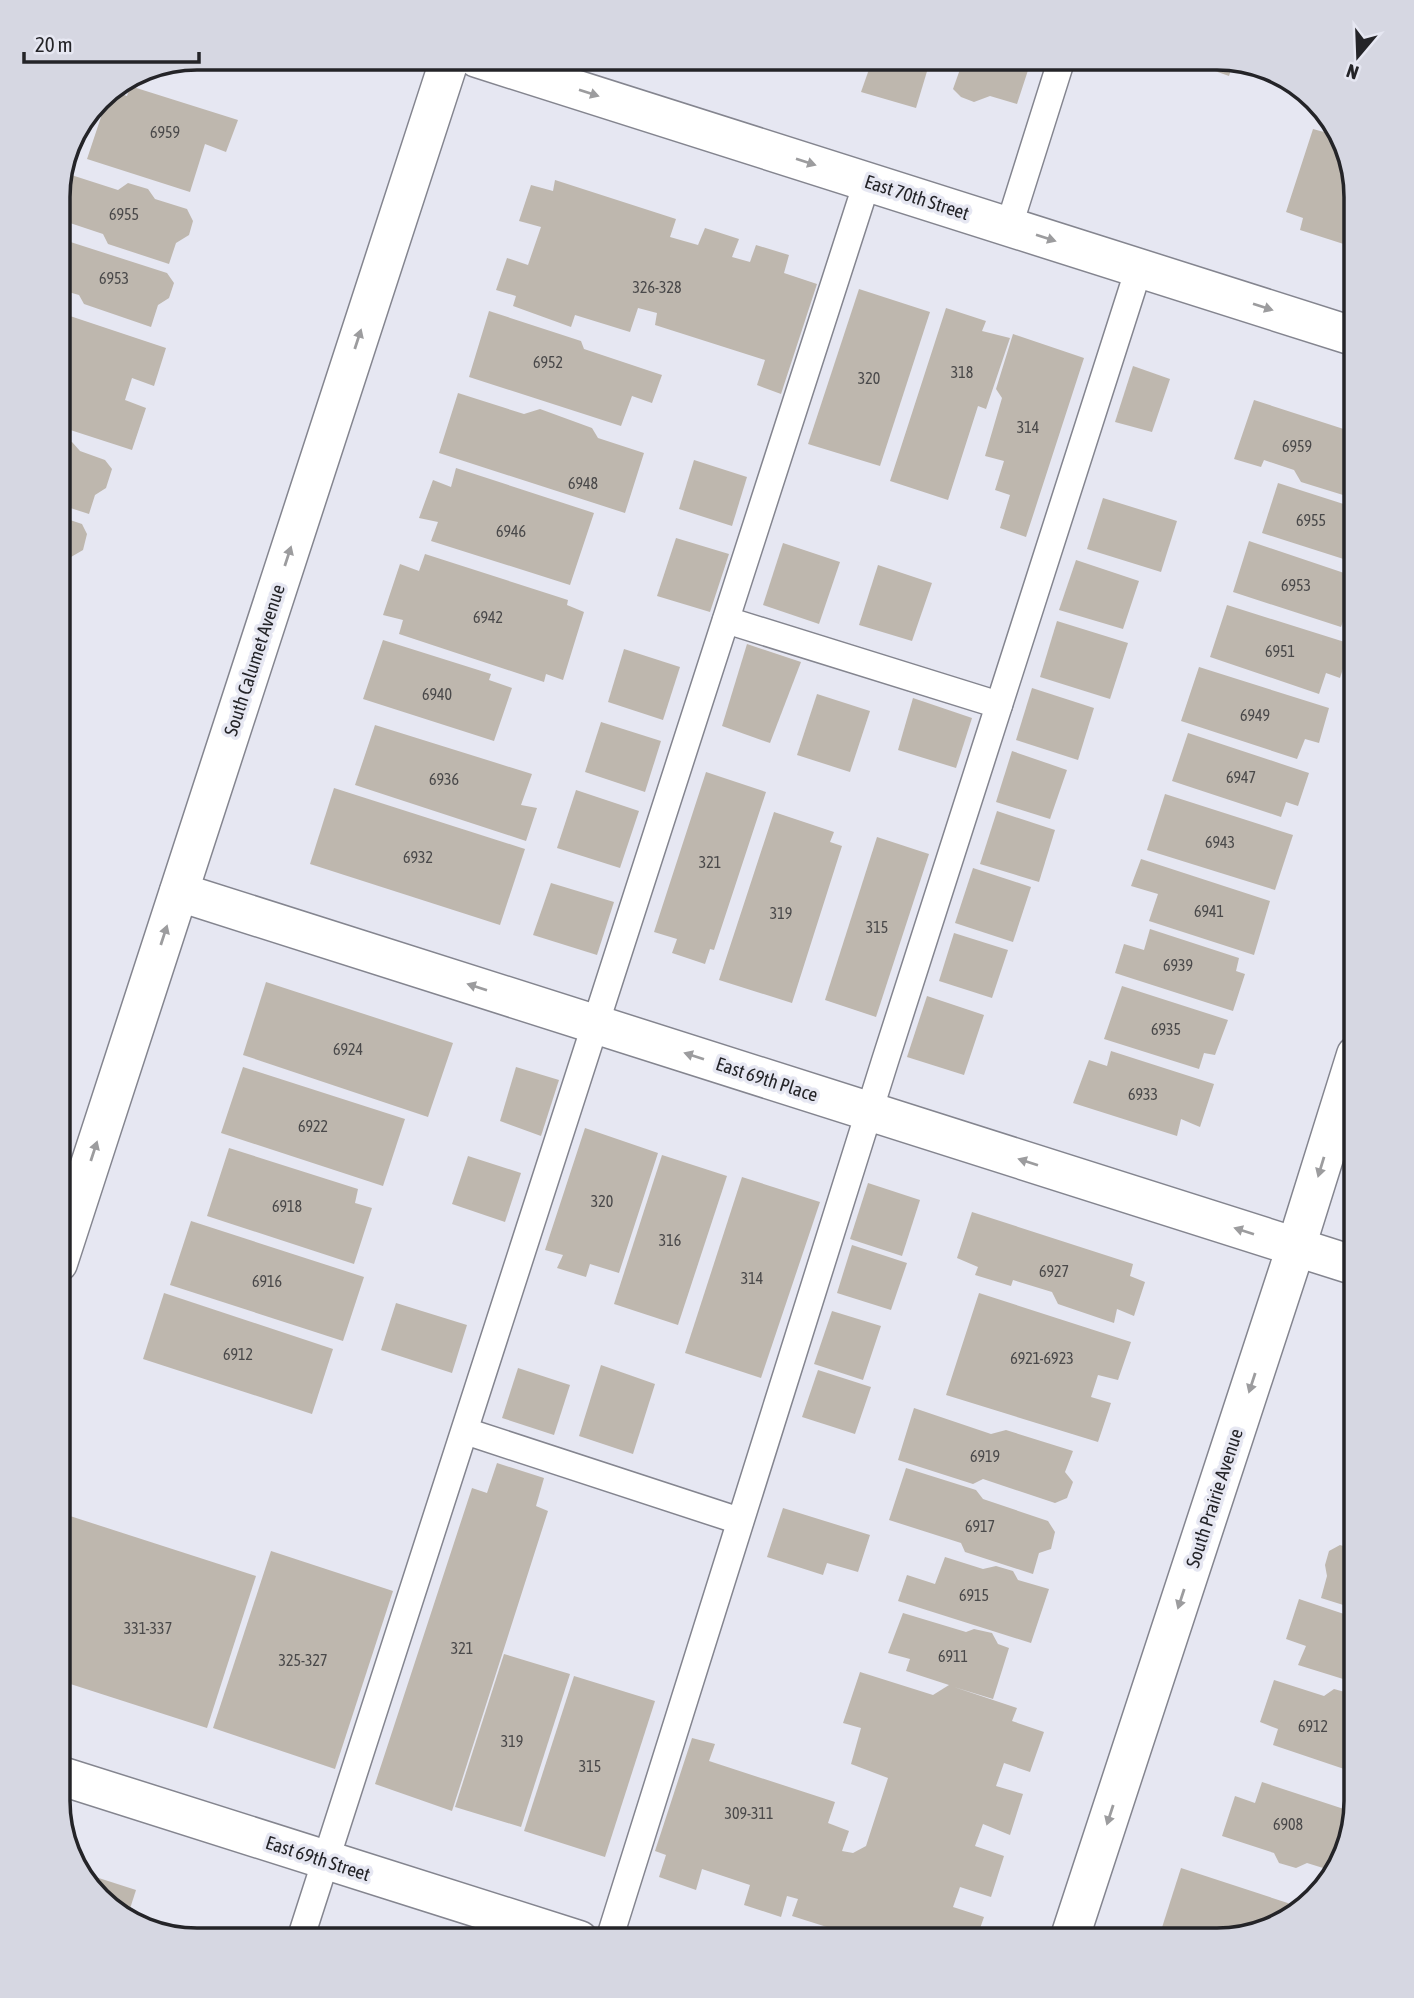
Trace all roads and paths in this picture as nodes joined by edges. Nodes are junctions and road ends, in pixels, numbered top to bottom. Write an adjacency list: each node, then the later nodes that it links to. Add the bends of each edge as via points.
1 (446, 70): 10 (street, South Calumet Avenue, one-way to 1)
2 (515, 70): 4 (street, East 70th Street, one-way to 4)
3 (1058, 70): 5 (lane)
4 (867, 182): 5 (street, East 70th Street); 8 (lane)
5 (1009, 226): 6 (street, East 70th Street, one-way to 6)
6 (1139, 268): 7 (street, East 70th Street, one-way to 7); 9 (lane)
7 (1344, 333)
8 (726, 620): 9 (lane); 11 (lane)
9 (999, 705): 13 (lane)
10 (179, 892): 11 (street, East 69th Place, one-way to 10); 14 (street, South Calumet Avenue, one-way to 10)
11 (596, 1024): 13 (street, East 69th Place, one-way to 11); 17 (lane)
12 (1344, 1093): 15 (street, South Prairie Avenue, one-way to 15)
13 (869, 1111): 15 (street, East 69th Place, one-way to 13); 18 (lane)
14 (70, 1226)
15 (1296, 1247): 16 (street, East 69th Place); 24 (street, South Prairie Avenue, one-way to 24)
16 (1344, 1262)
17 (465, 1431): 18 (lane); 20 (lane)
18 (740, 1521): 23 (lane)
19 (70, 1779): 20 (street, East 69th Street)
20 (325, 1860): 21 (lane); 22 (street, East 69th Street)
21 (303, 1928)
22 (541, 1928)
23 (613, 1928)
24 (1073, 1928)

